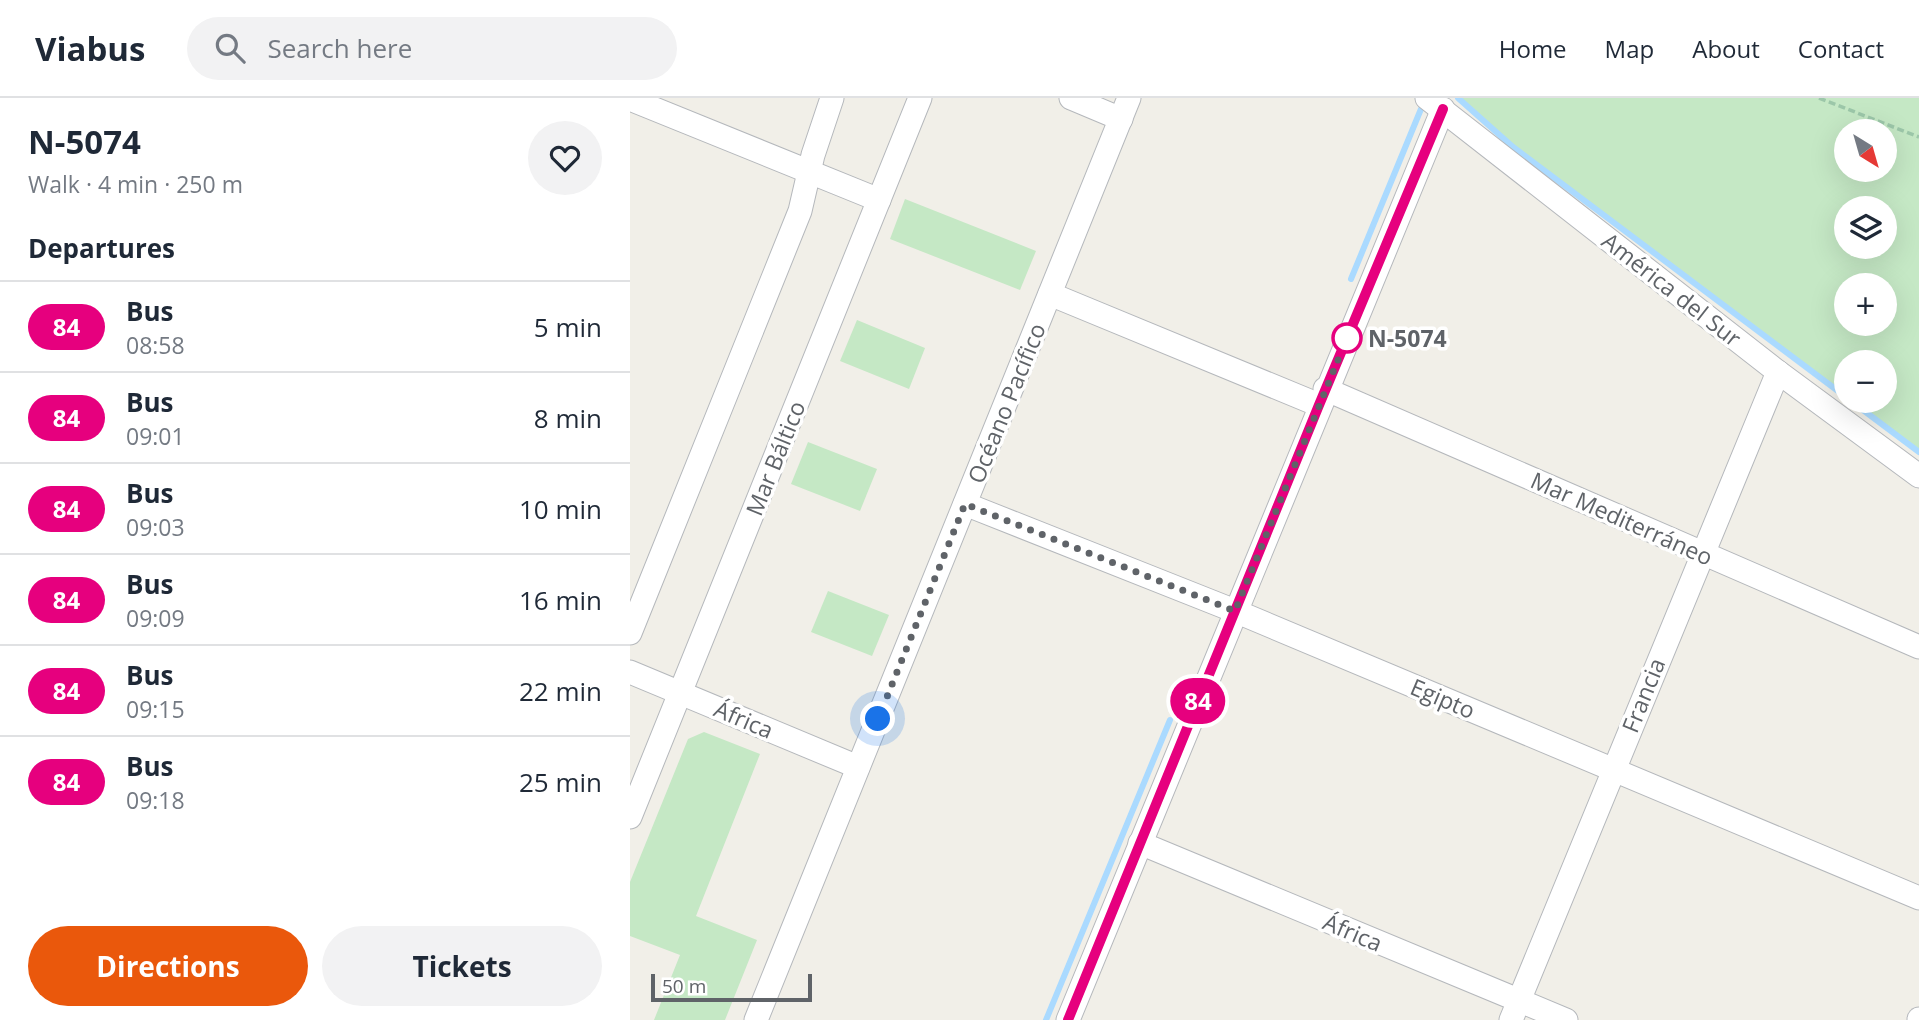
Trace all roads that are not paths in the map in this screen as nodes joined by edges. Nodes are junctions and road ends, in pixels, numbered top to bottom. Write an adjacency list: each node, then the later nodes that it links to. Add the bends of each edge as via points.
1 (832, 98): 8 (street)
2 (920, 98): 9 (street, Mar Báltico)
3 (1071, 98): 7 (street)
4 (1129, 98): 7 (street, Océano Pacífico)
5 (630, 99): 8 (street)
6 (1435, 104): 11 (street, América del Sur); 12 (street)
7 (1121, 120): 10 (street, Océano Pacífico)
8 (811, 172): 9 (street); 17 (street, via 800,212)
9 (879, 200): 20 (street, Mar Báltico)
10 (1050, 294): 12 (street, Mar Mediterráneo); 14 (street, Océano Pacífico)
11 (1778, 372): 13 (street, América del Sur); 15 (street, Francia)
12 (1322, 397): 15 (street, Mar Mediterráneo); 16 (street)
13 (1919, 476)
14 (965, 504): 16 (street, Egipto); 21 (street, Océano Pacífico)
15 (1701, 552): 18 (street, Mar Mediterráneo); 22 (street, Francia)
16 (1235, 611): 22 (street, Egipto); 24 (street)
17 (630, 633)
18 (1919, 647)
19 (630, 672): 20 (street, África)
20 (680, 693): 21 (street, África); 23 (street, Mar Báltico)
21 (859, 766): 27 (street, Océano Pacífico)
22 (1613, 769): 25 (street, Egipto); 26 (street, Francia)
23 (630, 817)
24 (1140, 843): 26 (street, África); 28 (street)
25 (1919, 898)
26 (1515, 1010): 29 (street, África)
27 (756, 1020)
28 (1068, 1020)
29 (1566, 1020)

